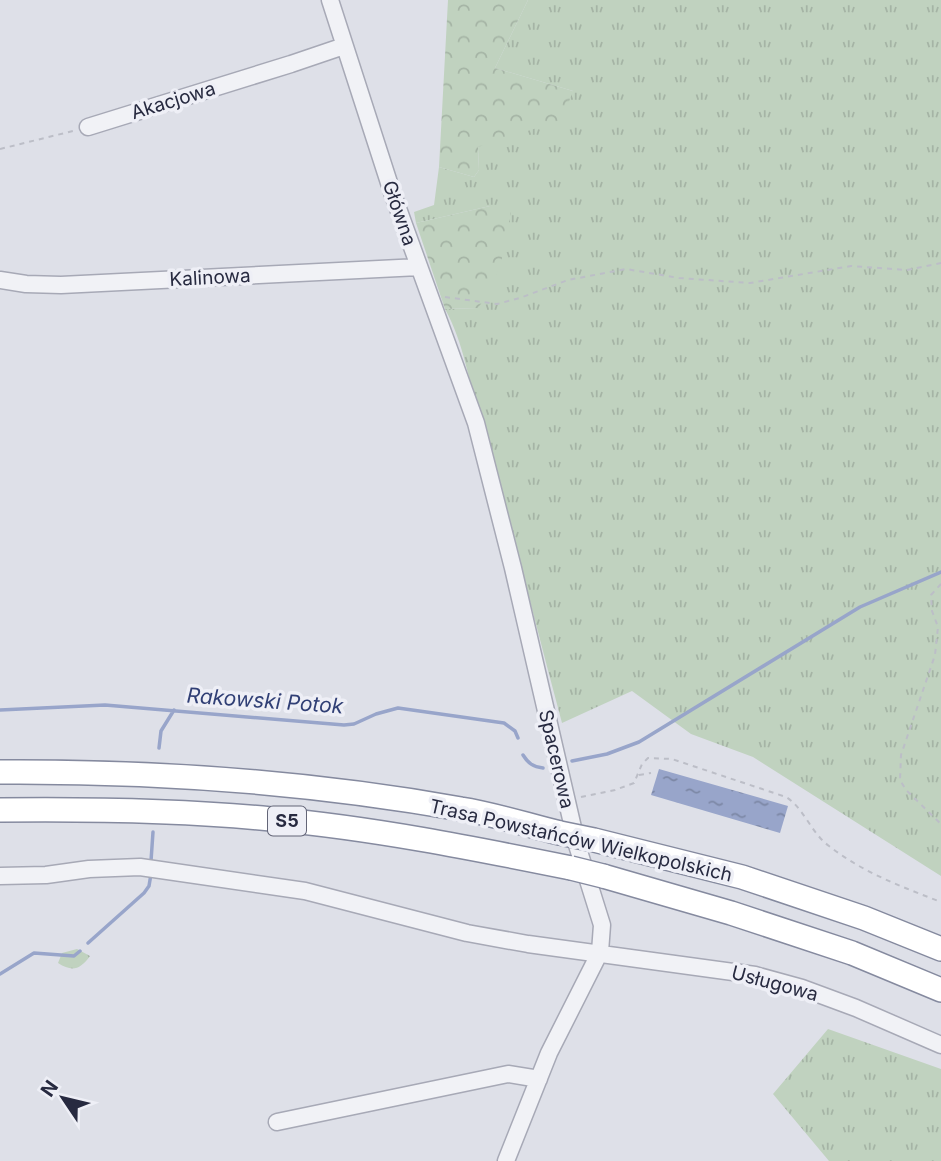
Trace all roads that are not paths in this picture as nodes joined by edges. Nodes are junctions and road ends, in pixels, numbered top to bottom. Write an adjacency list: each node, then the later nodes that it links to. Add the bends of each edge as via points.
1 (330, 0): 2 (street, Główna)
2 (344, 46): 3 (street, Akacjowa); 4 (street, Główna)
3 (88, 127)
4 (419, 267): 5 (street, Kalinowa, via 61,285); 6 (street, Główna)
5 (0, 280)
6 (476, 423): 11 (street, Spacerowa, via 566,799 602,925)
7 (0, 772): 10 (highway, Trasa Powstańców Wielkopolskich / S5, bridge, via 279,783 464,809 742,877)
8 (0, 810): 12 (highway, Trasa Powstańców Wielkopolskich / S5, bridge, via 177,812 273,819 450,843 571,868 731,913 852,953)
9 (0, 876): 11 (street, Usługowa, via 159,868 305,891 467,933)
10 (941, 949)
11 (600, 952): 13 (street, Usługowa, via 755,975 856,1008); 14 (street, Spacerowa)
12 (941, 990)
13 (941, 1045)
14 (539, 1079): 15 (street, via 508,1074); 16 (street, Spacerowa)
15 (277, 1122)
16 (506, 1161)

